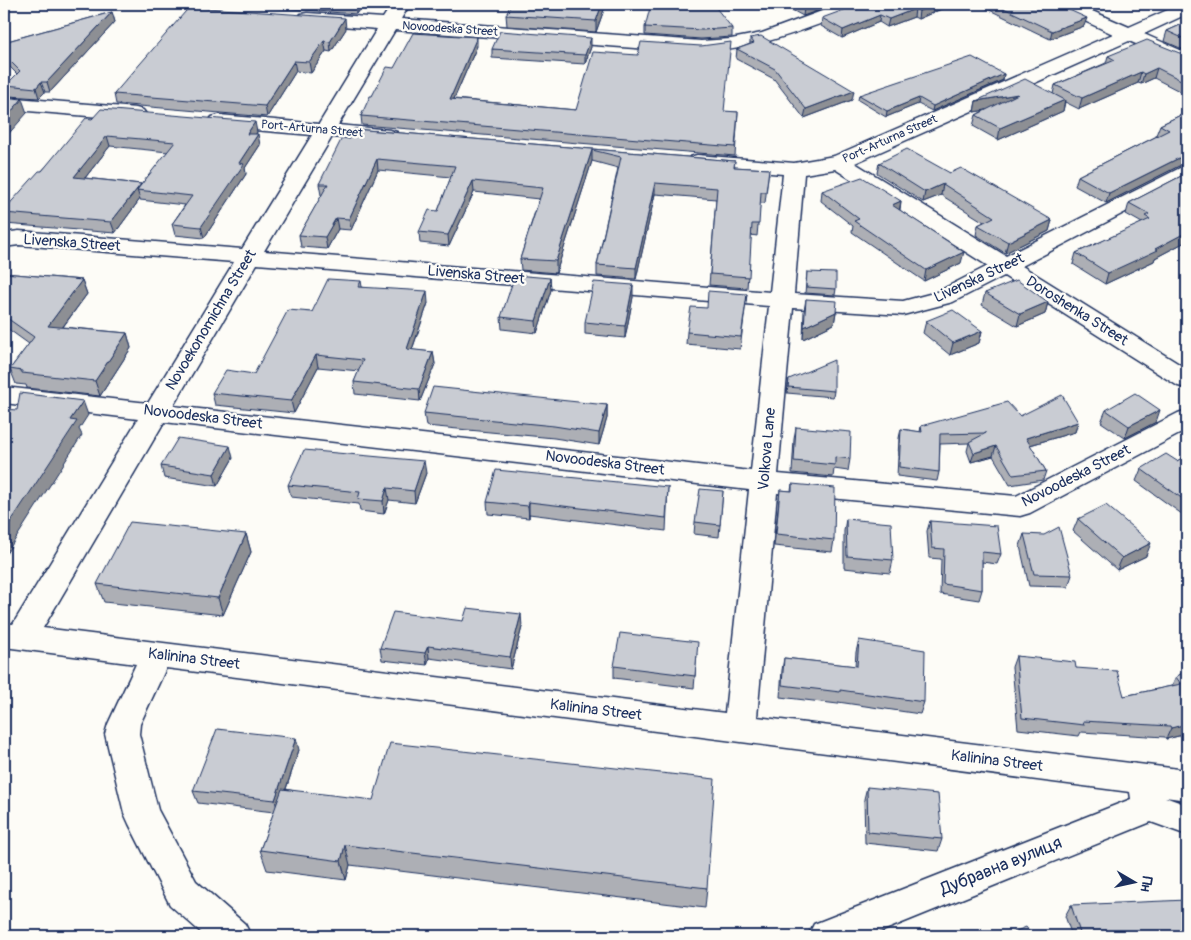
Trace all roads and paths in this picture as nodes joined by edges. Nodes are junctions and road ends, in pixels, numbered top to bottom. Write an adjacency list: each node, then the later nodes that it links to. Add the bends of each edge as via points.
1 (401, 4): 6 (street, Novoekonomichna Street)
2 (857, 4): 6 (street, Novoodeska Street, via 767,37 701,47)
3 (1062, 4): 7 (street)
4 (1187, 8): 7 (street, Port-Arturna Street)
5 (289, 17): 6 (street, Novoodeska Street)
6 (389, 24): 12 (street, Novoekonomichna Street)
7 (1126, 34): 8 (street); 15 (street, Port-Arturna Street)
8 (1187, 60)
9 (4, 103): 10 (street)
10 (160, 116)
11 (198, 120): 12 (street, Port-Arturna Street)
12 (325, 130): 13 (street, Port-Arturna Street); 19 (street, Novoekonomichna Street)
13 (413, 138)
14 (677, 159): 16 (street, Port-Arturna Street)
15 (839, 162): 16 (street, Port-Arturna Street); 20 (street, Doroshenka Street)
16 (794, 169): 21 (street, Volkova Lane)
17 (1187, 172): 20 (street, Livenska Street)
18 (4, 240): 19 (street, Livenska Street, via 19,238)
19 (250, 256): 21 (street, Livenska Street); 24 (street, Novoekonomichna Street)
20 (1006, 267): 21 (street, Livenska Street, via 945,297 903,308); 22 (street, Doroshenka Street)
21 (781, 300): 26 (street, Volkova Lane)
22 (1187, 380)
23 (4, 395): 24 (street, Novoodeska Street)
24 (156, 412): 26 (street, Novoodeska Street); 27 (street, Novoekonomichna Street)
25 (1187, 418): 26 (street, Novoodeska Street, via 1020,506)
26 (764, 482): 29 (street, Volkova Lane)
27 (12, 636): 28 (street, Kalinina Street)
28 (157, 654): 29 (street, Kalinina Street); 33 (street, via 122,734 141,812 183,893)
29 (740, 728): 31 (street, Kalinina Street)
30 (1187, 785): 31 (street, Kalinina Street)
31 (1148, 794): 32 (street); 34 (street, Дубравна вулиця)
32 (1187, 820)
33 (232, 936)
34 (827, 936)

